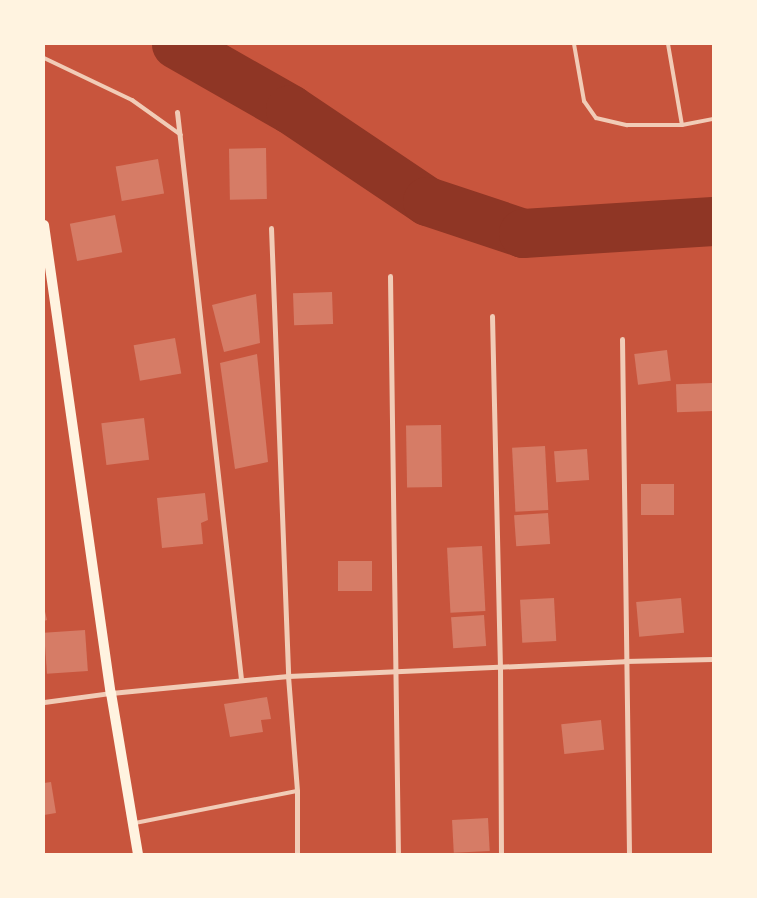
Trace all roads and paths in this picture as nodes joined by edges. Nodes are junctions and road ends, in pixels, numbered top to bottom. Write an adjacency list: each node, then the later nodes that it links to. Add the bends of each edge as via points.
1 (574, 44): 6 (lane, via 584,101 596,118 627,125)
2 (668, 44): 6 (lane)
3 (44, 58): 7 (lane, via 132,100)
4 (177, 112): 7 (street)
5 (713, 120): 6 (lane)
6 (682, 125)
7 (181, 135): 18 (street)
8 (44, 225): 19 (main road)
9 (271, 228): 17 (street)
10 (390, 276): 16 (street)
11 (492, 316): 15 (street)
12 (622, 338): 14 (street)
13 (713, 659): 14 (street)
14 (625, 661): 15 (street); 27 (street)
15 (500, 668): 16 (street); 26 (street)
16 (395, 672): 17 (street); 25 (street)
17 (288, 676): 18 (street); 21 (street)
18 (241, 680): 19 (street)
19 (111, 693): 20 (street); 22 (main road)
20 (44, 702)
21 (297, 791): 22 (lane); 24 (street)
22 (132, 824): 23 (main road)
23 (138, 854)
24 (297, 854)
25 (398, 854)
26 (501, 854)
27 (629, 854)

